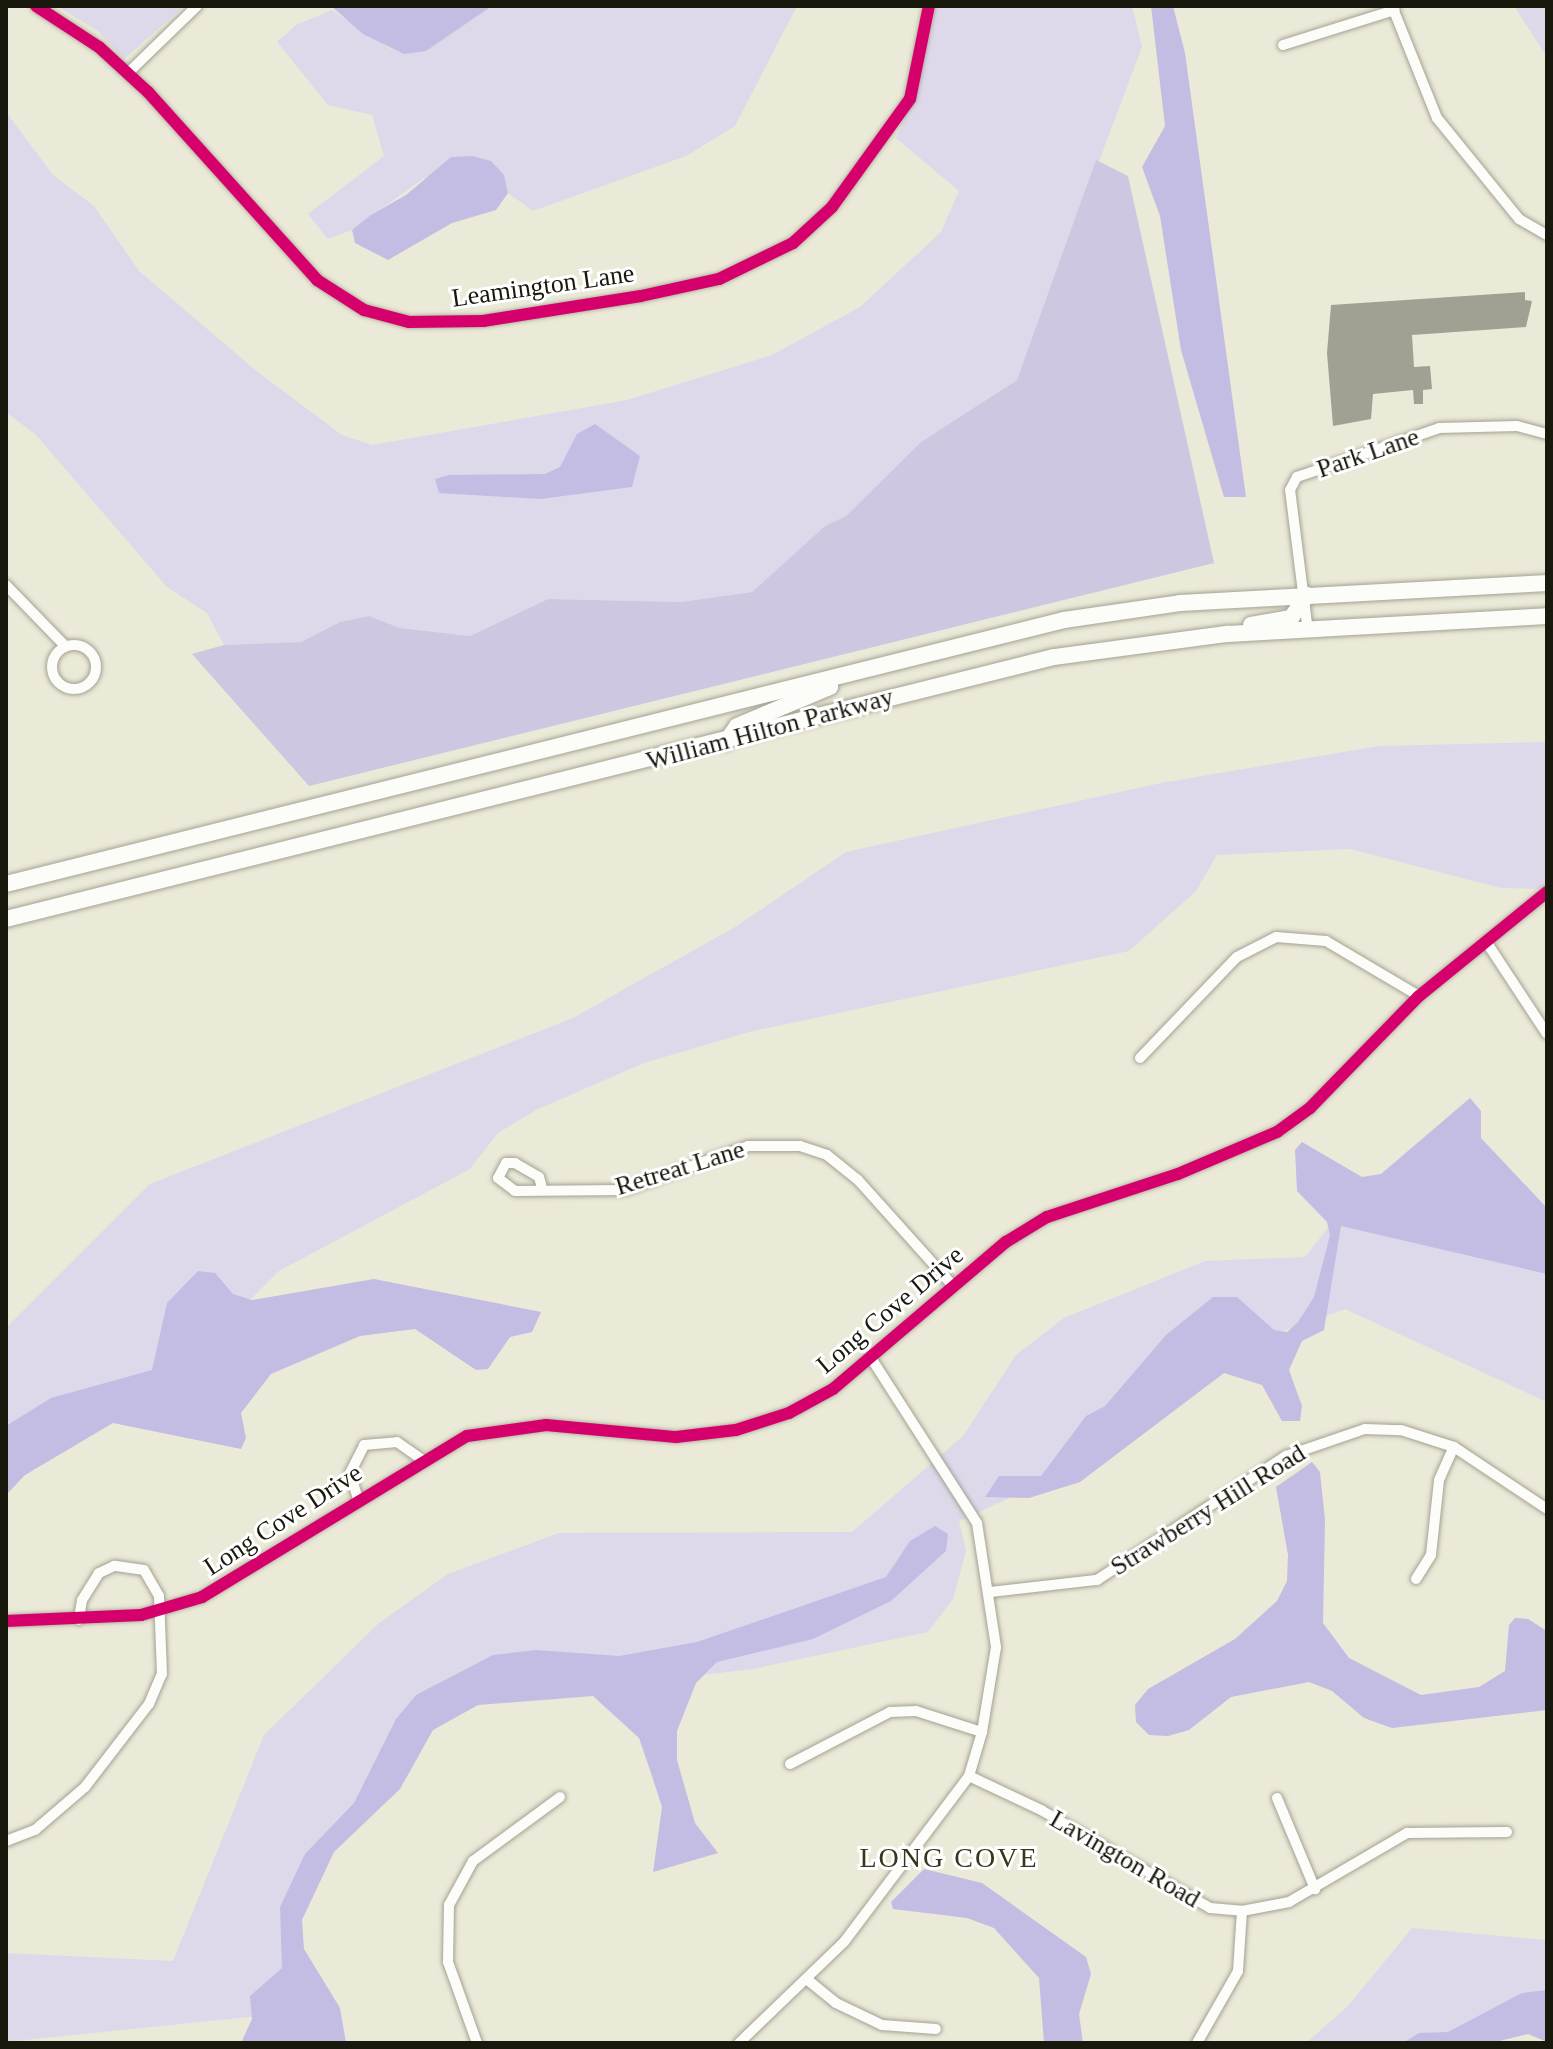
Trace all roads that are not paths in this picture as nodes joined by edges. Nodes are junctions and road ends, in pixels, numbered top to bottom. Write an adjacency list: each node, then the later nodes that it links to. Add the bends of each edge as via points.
1 (36, 6): 7 (street, Leamington Lane)
2 (197, 6): 7 (street)
3 (929, 6): 7 (street, Leamington Lane, via 910,99 832,207 793,243 719,279 483,321 409,322 364,310 317,280)
4 (1394, 8): 5 (street); 8 (street, via 1437,118 1519,219)
5 (1369, 10): 6 (street)
6 (1283, 45)
7 (128, 73)
8 (1547, 235)
9 (1547, 434): 12 (street, Park Lane, via 1517,426 1439,428 1297,477 1290,490)
10 (1547, 583): 12 (highway, William Hilton Parkway)
11 (6, 585): 16 (street)
12 (1307, 595): 14 (street, Park Lane); 15 (highway, via 1291,618); 17 (highway, William Hilton Parkway, via 1122,610)
13 (1547, 616): 14 (highway, William Hilton Parkway)
14 (1308, 632): 15 (highway, William Hilton Parkway)
15 (1170, 639): 18 (highway, William Hilton Parkway, via 1054,657)
16 (66, 647): 16 (street, via 54,659 54,675 66,688 83,688 95,676 95,659 83,647)
17 (879, 667): 18 (highway, via 737,726); 19 (highway, William Hilton Parkway)
18 (726, 742): 21 (highway, William Hilton Parkway)
19 (6, 884)
20 (1547, 892): 22 (street, Long Cove Drive)
21 (6, 919)
22 (1487, 943): 23 (street, Long Cove Drive); 24 (street)
23 (1419, 996): 25 (street, via 1326,941 1276,937 1237,957); 27 (street, Long Cove Drive, via 1310,1108 1277,1132 1178,1174 1047,1217)
24 (1547, 1034)
25 (1140, 1058)
26 (542, 1188): 27 (street, Retreat Lane, via 624,1190 748,1146 800,1146 827,1155 858,1180)
27 (953, 1286): 28 (street, Long Cove Drive)
28 (871, 1358): 30 (street, Long Cove Drive, via 789,1413 736,1430 676,1437 546,1425 499,1429 467,1436); 34 (street, via 977,1523)
29 (1454, 1447): 32 (street, Strawberry Hill Road); 33 (street, via 1439,1480 1431,1555); 34 (street, Strawberry Hill Road, via 1401,1430 1365,1429 1326,1437 1286,1456 1097,1580)
30 (421, 1459): 31 (street, Long Cove Drive); 31 (street, via 397,1442 364,1445 350,1473)
31 (358, 1499): 35 (street, Long Cove Drive, via 274,1558 202,1597)
32 (1547, 1509)
33 (1416, 1579)
34 (991, 1592): 38 (street, via 996,1647)
35 (161, 1611): 36 (street, Long Cove Drive); 36 (street, via 155,1580 144,1570 114,1566 91,1581); 44 (street, via 164,1661 149,1704 62,1809 35,1830)
36 (79, 1620): 37 (street, Long Cove Drive)
37 (6, 1621)
38 (982, 1732): 39 (street, via 916,1711 890,1712); 40 (street)
39 (790, 1764)
40 (969, 1776): 46 (street, Lavington Road, via 1067,1824 1183,1895 1210,1908); 47 (street)
41 (560, 1797): 49 (street, via 473,1861 449,1905 448,1962)
42 (1277, 1798): 45 (street)
43 (1507, 1832): 45 (street, Lavington Road, via 1407,1833)
44 (6, 1841)
45 (1315, 1889): 46 (street, Lavington Road)
46 (1242, 1911): 51 (street, via 1238,1971)
47 (809, 1981): 48 (street, via 871,2021); 50 (street)
48 (936, 2029)
49 (477, 2043)
50 (739, 2043)
51 (1197, 2043)

